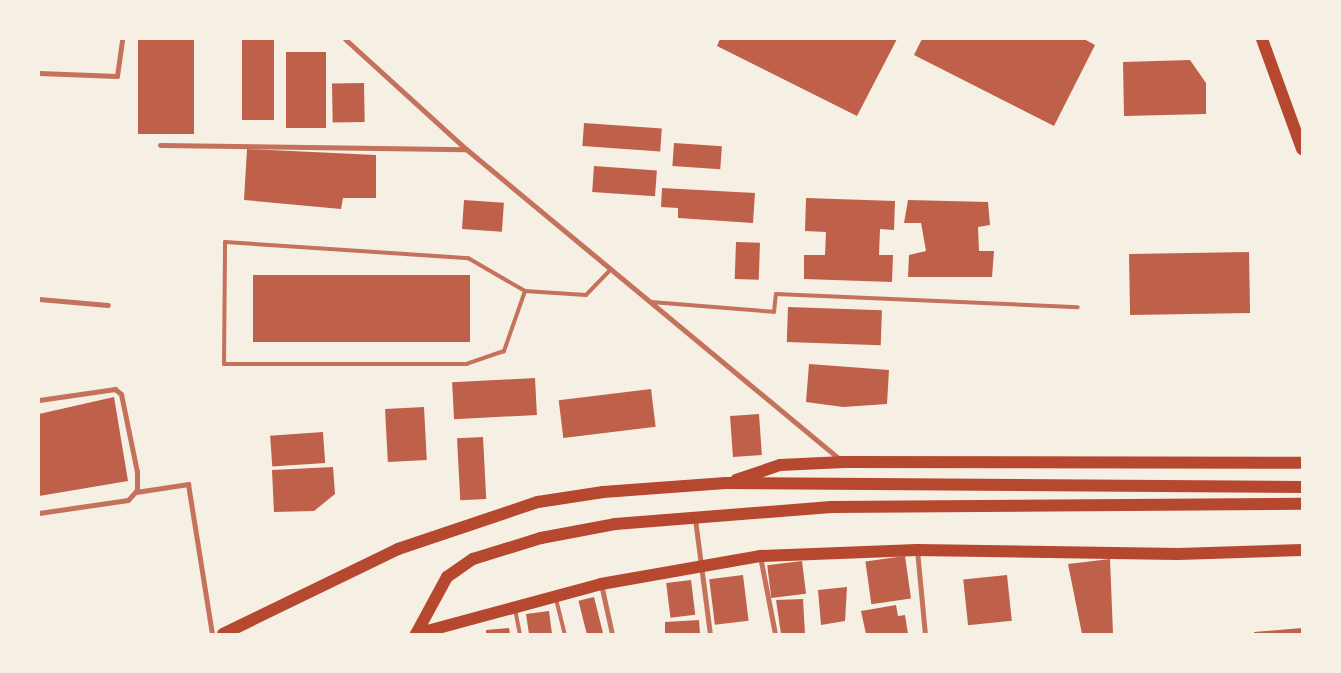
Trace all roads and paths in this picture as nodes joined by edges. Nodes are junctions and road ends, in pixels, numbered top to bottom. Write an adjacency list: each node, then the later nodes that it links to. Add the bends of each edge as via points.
1 (122, 39): 4 (street, via 117,76)
2 (345, 39): 6 (street)
3 (1262, 39): 7 (main road)
4 (39, 73)
5 (160, 146): 6 (street)
6 (466, 149): 8 (street)
7 (1302, 150)
8 (611, 269): 9 (lane, via 586,296); 11 (street)
9 (525, 290): 9 (lane, via 468,258 225,242 224,364 467,364 504,352)
10 (39, 299): 12 (street)
11 (651, 302): 13 (lane, via 774,312 776,294); 15 (street)
12 (108, 305)
13 (1078, 307)
14 (39, 400): 19 (street, via 115,389 121,394 137,472)
15 (844, 462): 16 (main road); 17 (main road, via 780,465)
16 (1302, 463)
17 (726, 483): 18 (main road); 31 (main road, via 644,487 538,502 398,549)
18 (1302, 486)
19 (136, 492): 21 (street, via 128,500); 30 (street, via 188,484)
20 (1302, 504): 22 (main road, via 830,507)
21 (39, 513)
22 (694, 516): 26 (street); 32 (main road, via 541,538 473,558 447,577)
23 (917, 550): 24 (main road, via 1178,554); 25 (main road); 38 (street)
24 (1302, 550)
25 (760, 556): 26 (main road); 37 (street)
26 (699, 564): 27 (main road); 36 (street)
27 (601, 584): 28 (main road); 35 (street)
28 (554, 595): 29 (main road); 34 (lane)
29 (514, 606): 32 (main road); 33 (lane)
30 (212, 634)
31 (223, 634)
32 (416, 634)
33 (520, 634)
34 (565, 634)
35 (612, 634)
36 (710, 634)
37 (775, 634)
38 (925, 634)

